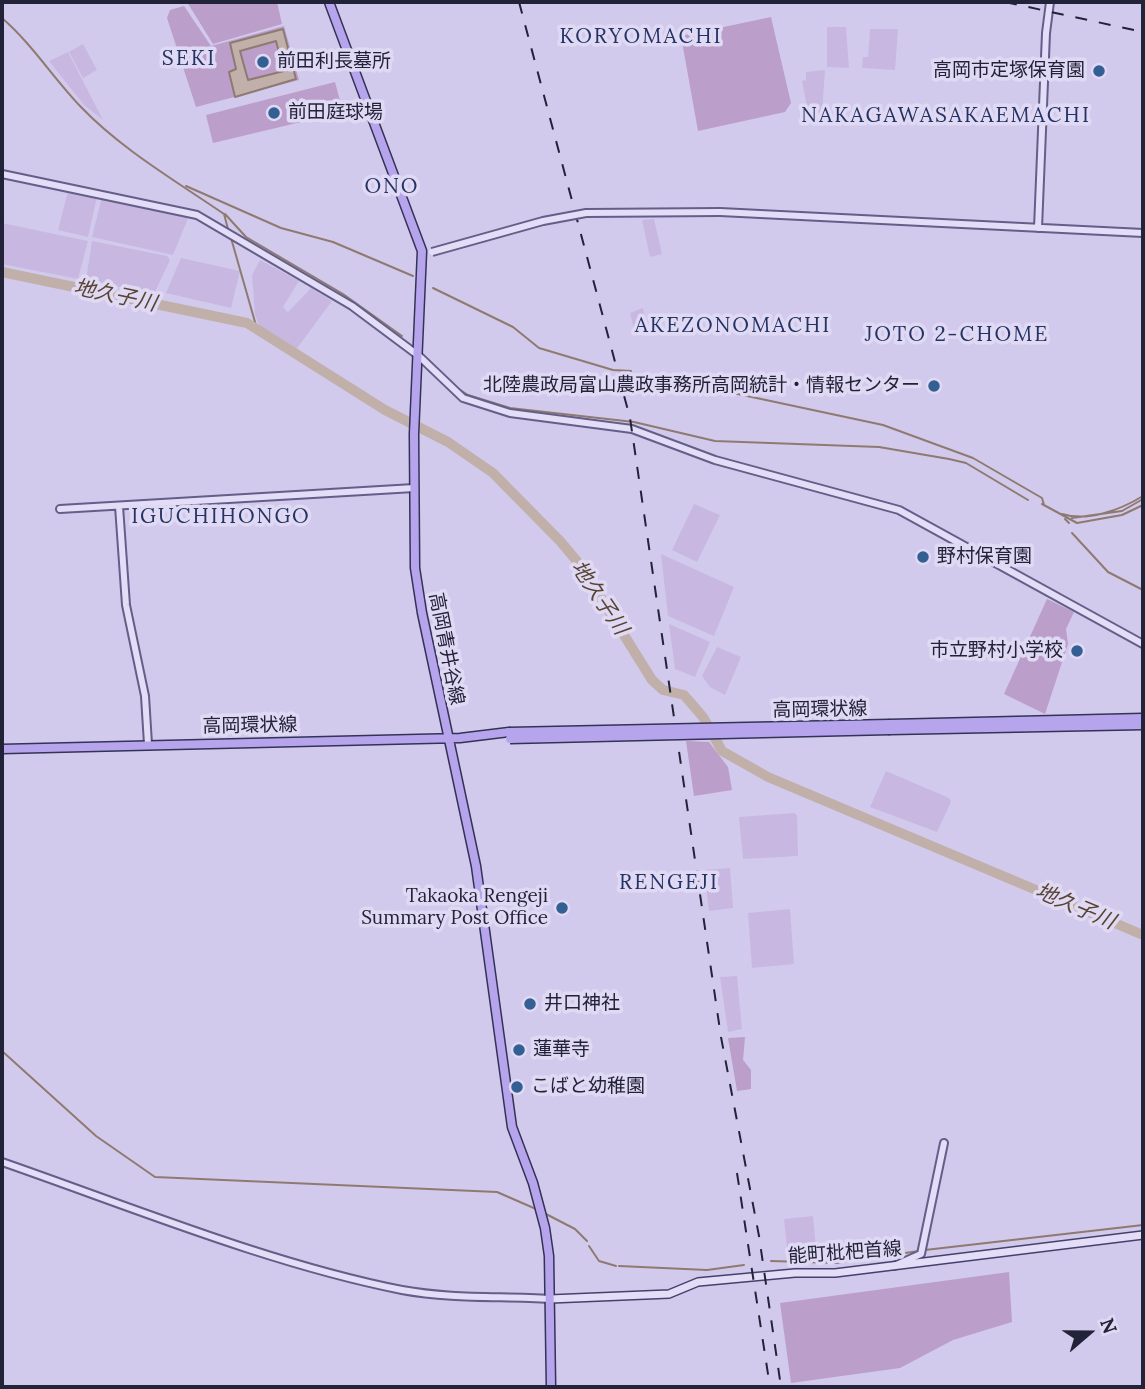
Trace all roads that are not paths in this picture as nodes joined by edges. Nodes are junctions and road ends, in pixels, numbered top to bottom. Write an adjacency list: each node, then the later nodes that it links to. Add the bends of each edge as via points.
1 (329, 2): 6 (main road, 高岡青井谷線)
2 (1050, 2): 4 (street)
3 (2, 174): 7 (street, via 191,213 352,306)
4 (1038, 228): 5 (street); 6 (street, bridge, via 720,212 586,213)
5 (1143, 233)
6 (422, 251): 7 (main road, 高岡青井谷線)
7 (419, 356): 8 (main road, 高岡青井谷線); 11 (street, via 463,398 520,415 632,429 715,460 899,510)
8 (414, 488): 9 (street); 15 (main road, 高岡青井谷線, via 415,568)
9 (119, 506): 10 (street); 16 (street, via 126,605 145,696)
10 (60, 509)
11 (1143, 644)
12 (1143, 718): 14 (main road, 高岡環状線)
13 (1143, 725): 14 (main road, 高岡環状線)
14 (890, 727): 15 (main road, 高岡環状線, bridge)
15 (448, 738): 16 (main road, 高岡環状線); 22 (main road, 高岡青井谷線, via 476,866 512,1127 544,1223)
16 (148, 744): 17 (main road, 高岡環状線)
17 (2, 749)
18 (944, 1143): 21 (street, via 921,1252)
19 (2, 1162): 22 (street, via 345,1276 437,1295)
20 (1143, 1235): 21 (main road, 能町枇杷首線)
21 (892, 1267): 22 (main road, 能町枇杷首線, via 698,1282 669,1294)
22 (550, 1303): 23 (main road, 高岡青井谷線)
23 (551, 1387)

